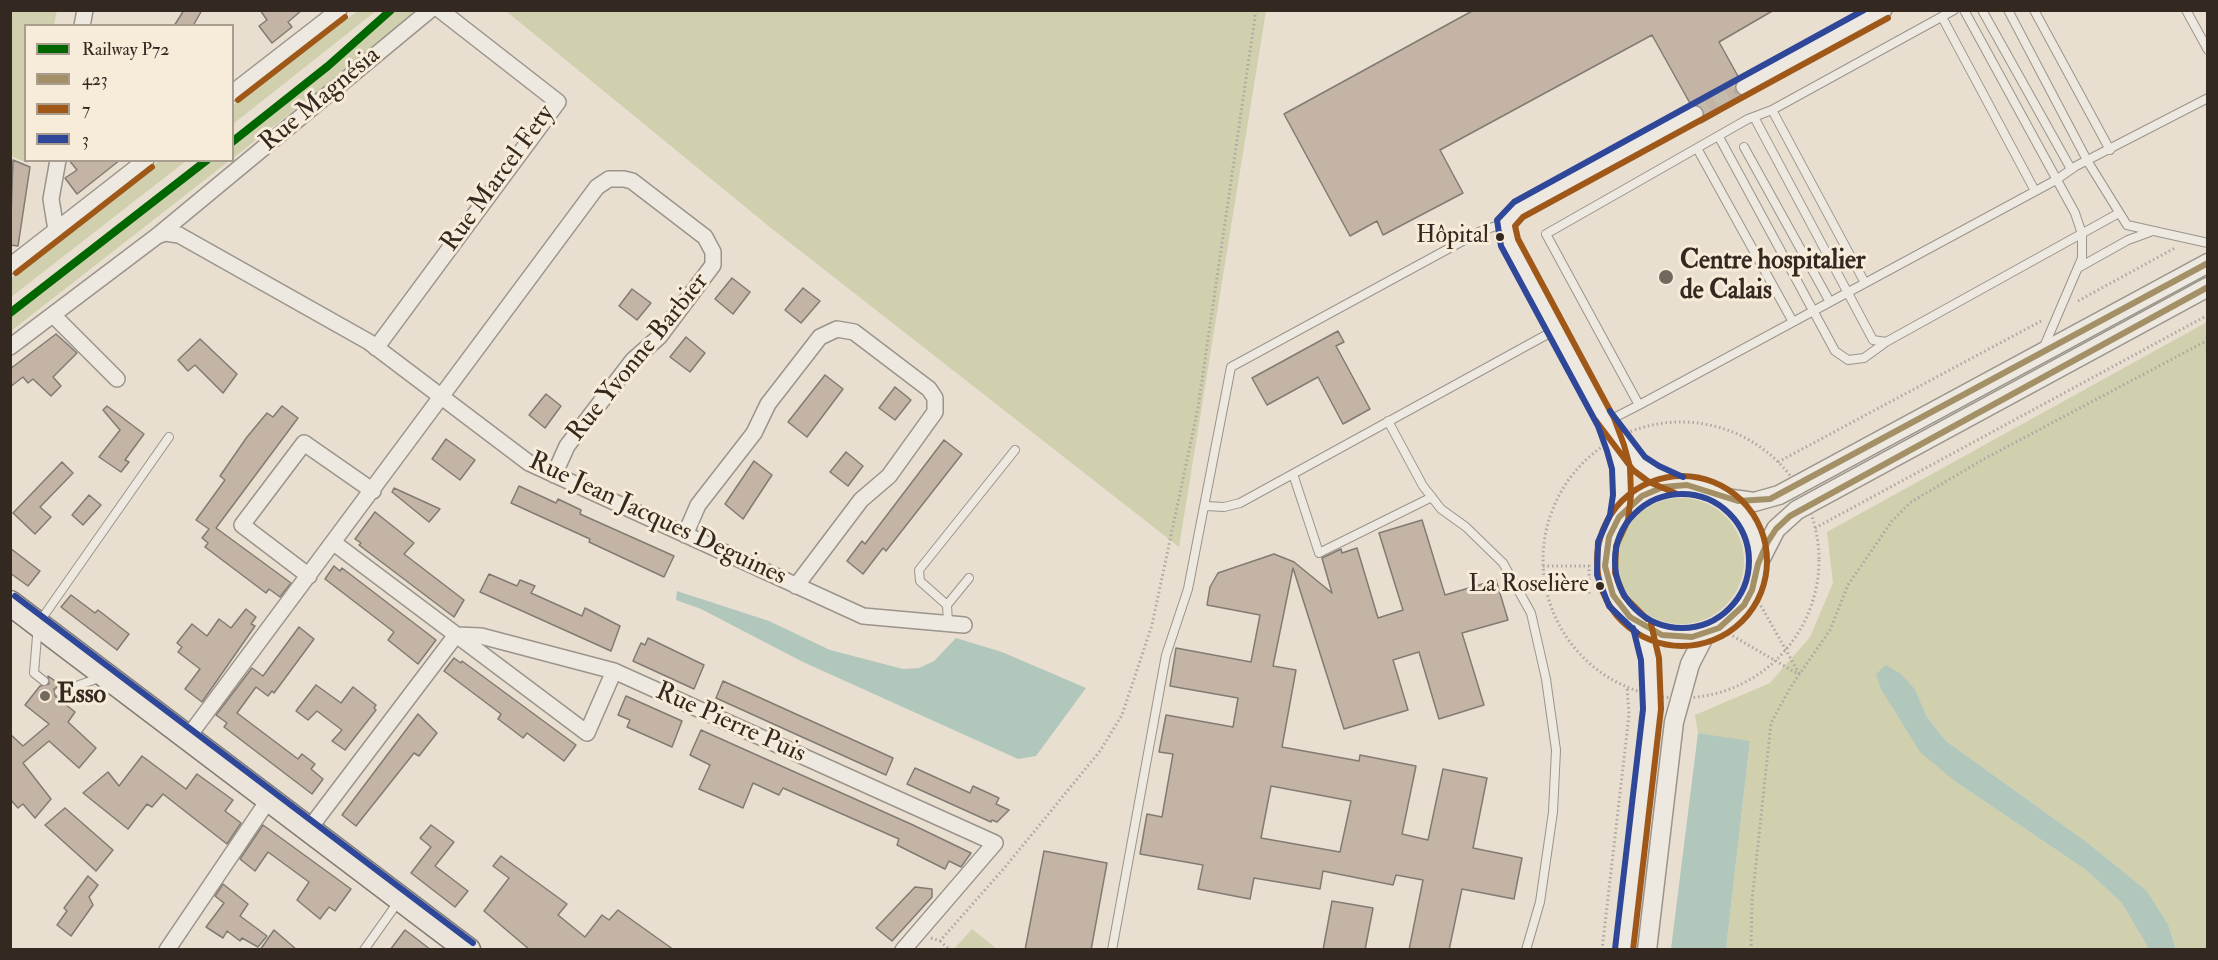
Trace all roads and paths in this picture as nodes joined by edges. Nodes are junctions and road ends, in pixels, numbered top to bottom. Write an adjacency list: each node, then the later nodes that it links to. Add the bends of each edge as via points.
1 (339, 10): 15 (street)
2 (430, 10): 35 (street, Rue Magnésia)
3 (440, 10): 54 (street, Rue Marcel Fety, via 558,102)
4 (1256, 10): 108 (path, via 1198,408 1152,625 1122,715 1100,751 1052,813)
5 (1884, 10): 14 (street)
6 (1954, 10): 12 (lane)
7 (1964, 10): 28 (lane)
8 (1982, 10): 27 (lane)
9 (2008, 10): 26 (lane)
10 (2034, 10): 23 (lane)
11 (2186, 10): 13 (lane)
12 (1942, 17): 17 (lane); 29 (lane)
13 (2208, 50)
14 (1744, 87)
15 (234, 91)
16 (2208, 98): 23 (lane)
17 (1772, 110): 19 (lane); 41 (lane)
18 (1695, 114): 31 (street, via 1518,210)
19 (1754, 117): 20 (lane); 43 (lane)
20 (1719, 137): 22 (lane); 45 (lane)
21 (1744, 147): 44 (lane)
22 (1698, 150): 49 (lane); 58 (lane, via 1546,234)
23 (2110, 150): 26 (lane)
24 (58, 162): 32 (street, via 51,199)
25 (143, 162): 32 (street)
26 (2088, 162): 27 (lane); 30 (lane)
27 (2071, 169): 28 (lane)
28 (2056, 180): 29 (lane); 34 (lane)
29 (2035, 191): 41 (lane)
30 (2119, 213): 33 (lane, via 2127,225); 34 (lane)
31 (1505, 223): 50 (street, via 1509,242); 73 (lane, via 1481,231 1231,367)
32 (56, 230): 39 (street)
33 (2151, 232): 36 (lane); 40 (lane)
34 (2082, 234): 40 (lane); 52 (lane)
35 (157, 236): 47 (street, Rue Magnésia); 54 (street, Rue Jean Jacques Deguines, via 179,235)
36 (2191, 239): 37 (lane); 46 (path)
37 (2208, 243)
38 (2208, 263): 55 (street)
39 (10, 266)
40 (2078, 268): 46 (lane)
41 (1865, 283): 43 (lane)
42 (2208, 287): 72 (street)
43 (1847, 293): 44 (lane); 52 (lane, via 1873,340)
44 (1830, 302): 45 (lane)
45 (1814, 311): 49 (lane); 52 (lane, via 1835,351 1848,360 1864,358)
46 (2060, 311): 55 (lane); 64 (path)
47 (53, 315): 53 (street, Rue Magnésia); 56 (street)
48 (2208, 315): 75 (path)
49 (1793, 322): 58 (lane)
50 (1557, 329): 59 (lane); 60 (street)
51 (2208, 340): 96 (path, via 1911,502 1892,521 1848,585 1830,630)
52 (1886, 342)
53 (10, 347)
54 (376, 348): 57 (street, Rue Jean Jacques Deguines)
55 (2042, 352): 68 (street)
56 (117, 379)
57 (441, 397): 66 (street, Rue Jean Jacques Deguines, via 529,464); 66 (street, Rue Yvonne Barbier, via 597,187 609,179 632,181 705,237 713,252 713,265 659,337 633,360 567,446); 69 (street)
58 (1639, 405): 60 (lane)
59 (1388, 421): 65 (lane); 70 (lane)
60 (1606, 422): 62 (street)
61 (168, 437): 88 (lane)
62 (1615, 439): 64 (path, via 1656,425 1696,423 1745,438); 67 (street, via 1646,468); 74 (street, via 1622,477); 79 (path, via 1581,465 1563,489 1547,526)
63 (1015, 450): 86 (lane, via 919,570 920,581)
64 (1778, 462): 68 (path)
65 (1293, 474): 70 (lane, via 1319,554); 73 (lane, via 1240,503)
66 (554, 475): 76 (street, Rue Jean Jacques Deguines)
67 (1679, 485): 71 (street, via 1703,488); 74 (street, via 1642,496)
68 (1797, 486): 71 (street, via 1763,501); 72 (path)
69 (373, 491): 77 (street); 80 (street, via 304,443 242,525)
70 (1432, 497): 115 (lane, via 1503,563 1531,613 1546,679 1556,750 1553,812 1540,902)
71 (1725, 498): 78 (street, via 1750,527)
72 (1808, 505): 75 (path); 78 (street, via 1776,529)
73 (1206, 506): 114 (lane, via 1188,589 1166,656)
74 (1619, 517): 90 (street, via 1607,544 1606,574 1616,601)
75 (1815, 528): 93 (path, via 1819,559 1816,590 1806,620)
76 (685, 535): 82 (street, Rue Jean Jacques Deguines); 82 (street, via 698,505 754,433 768,404 820,337 837,329 854,332 929,389 935,398 935,412 889,476 861,500)
77 (334, 543): 80 (street); 92 (street)
78 (1758, 564): 83 (street)
79 (1543, 566): 84 (path, via 1588,566); 99 (path, via 1551,607 1571,643 1600,672)
80 (309, 576): 103 (street)
81 (969, 578): 86 (lane)
82 (796, 586): 87 (street, Rue Jean Jacques Deguines, via 862,616)
83 (1752, 590): 91 (street, via 1739,612); 93 (path)
84 (1588, 594)
85 (10, 603): 88 (main road)
86 (947, 605): 87 (lane)
87 (948, 623): 89 (street, Rue Jean Jacques Deguines)
88 (38, 624): 97 (main road); 98 (lane, via 34,673)
89 (964, 625)
90 (1642, 626): 91 (street, via 1677,637); 101 (street, via 1650,659)
91 (1713, 630): 94 (path, via 1741,638); 102 (street, via 1690,664)
92 (456, 634): 95 (street, Rue Pierre Puis, via 481,636); 95 (street, via 587,733); 105 (street)
93 (1786, 649): 94 (path); 96 (path)
94 (1775, 661): 96 (path); 102 (path, via 1731,689)
95 (614, 671): 107 (street, Rue Pierre Puis, via 995,843)
96 (1800, 675): 119 (path, via 1771,723 1752,901)
97 (106, 676): 100 (lane); 103 (main road)
98 (44, 681)
99 (1627, 687): 101 (path); 116 (path, via 1629,715)
100 (59, 692)
101 (1652, 695): 102 (path); 117 (street)
102 (1680, 698): 118 (street)
103 (188, 737): 104 (main road)
104 (269, 799): 105 (main road); 110 (street)
105 (309, 829): 106 (main road)
106 (401, 899): 109 (main road); 111 (lane)
107 (918, 933): 108 (path); 112 (street)
108 (940, 941): 113 (path)
109 (455, 943)
110 (167, 950)
111 (364, 950)
112 (903, 950)
113 (950, 950)
114 (1112, 950)
115 (1526, 950)
116 (1602, 950)
117 (1624, 950)
118 (1647, 950)
119 (1751, 950)

